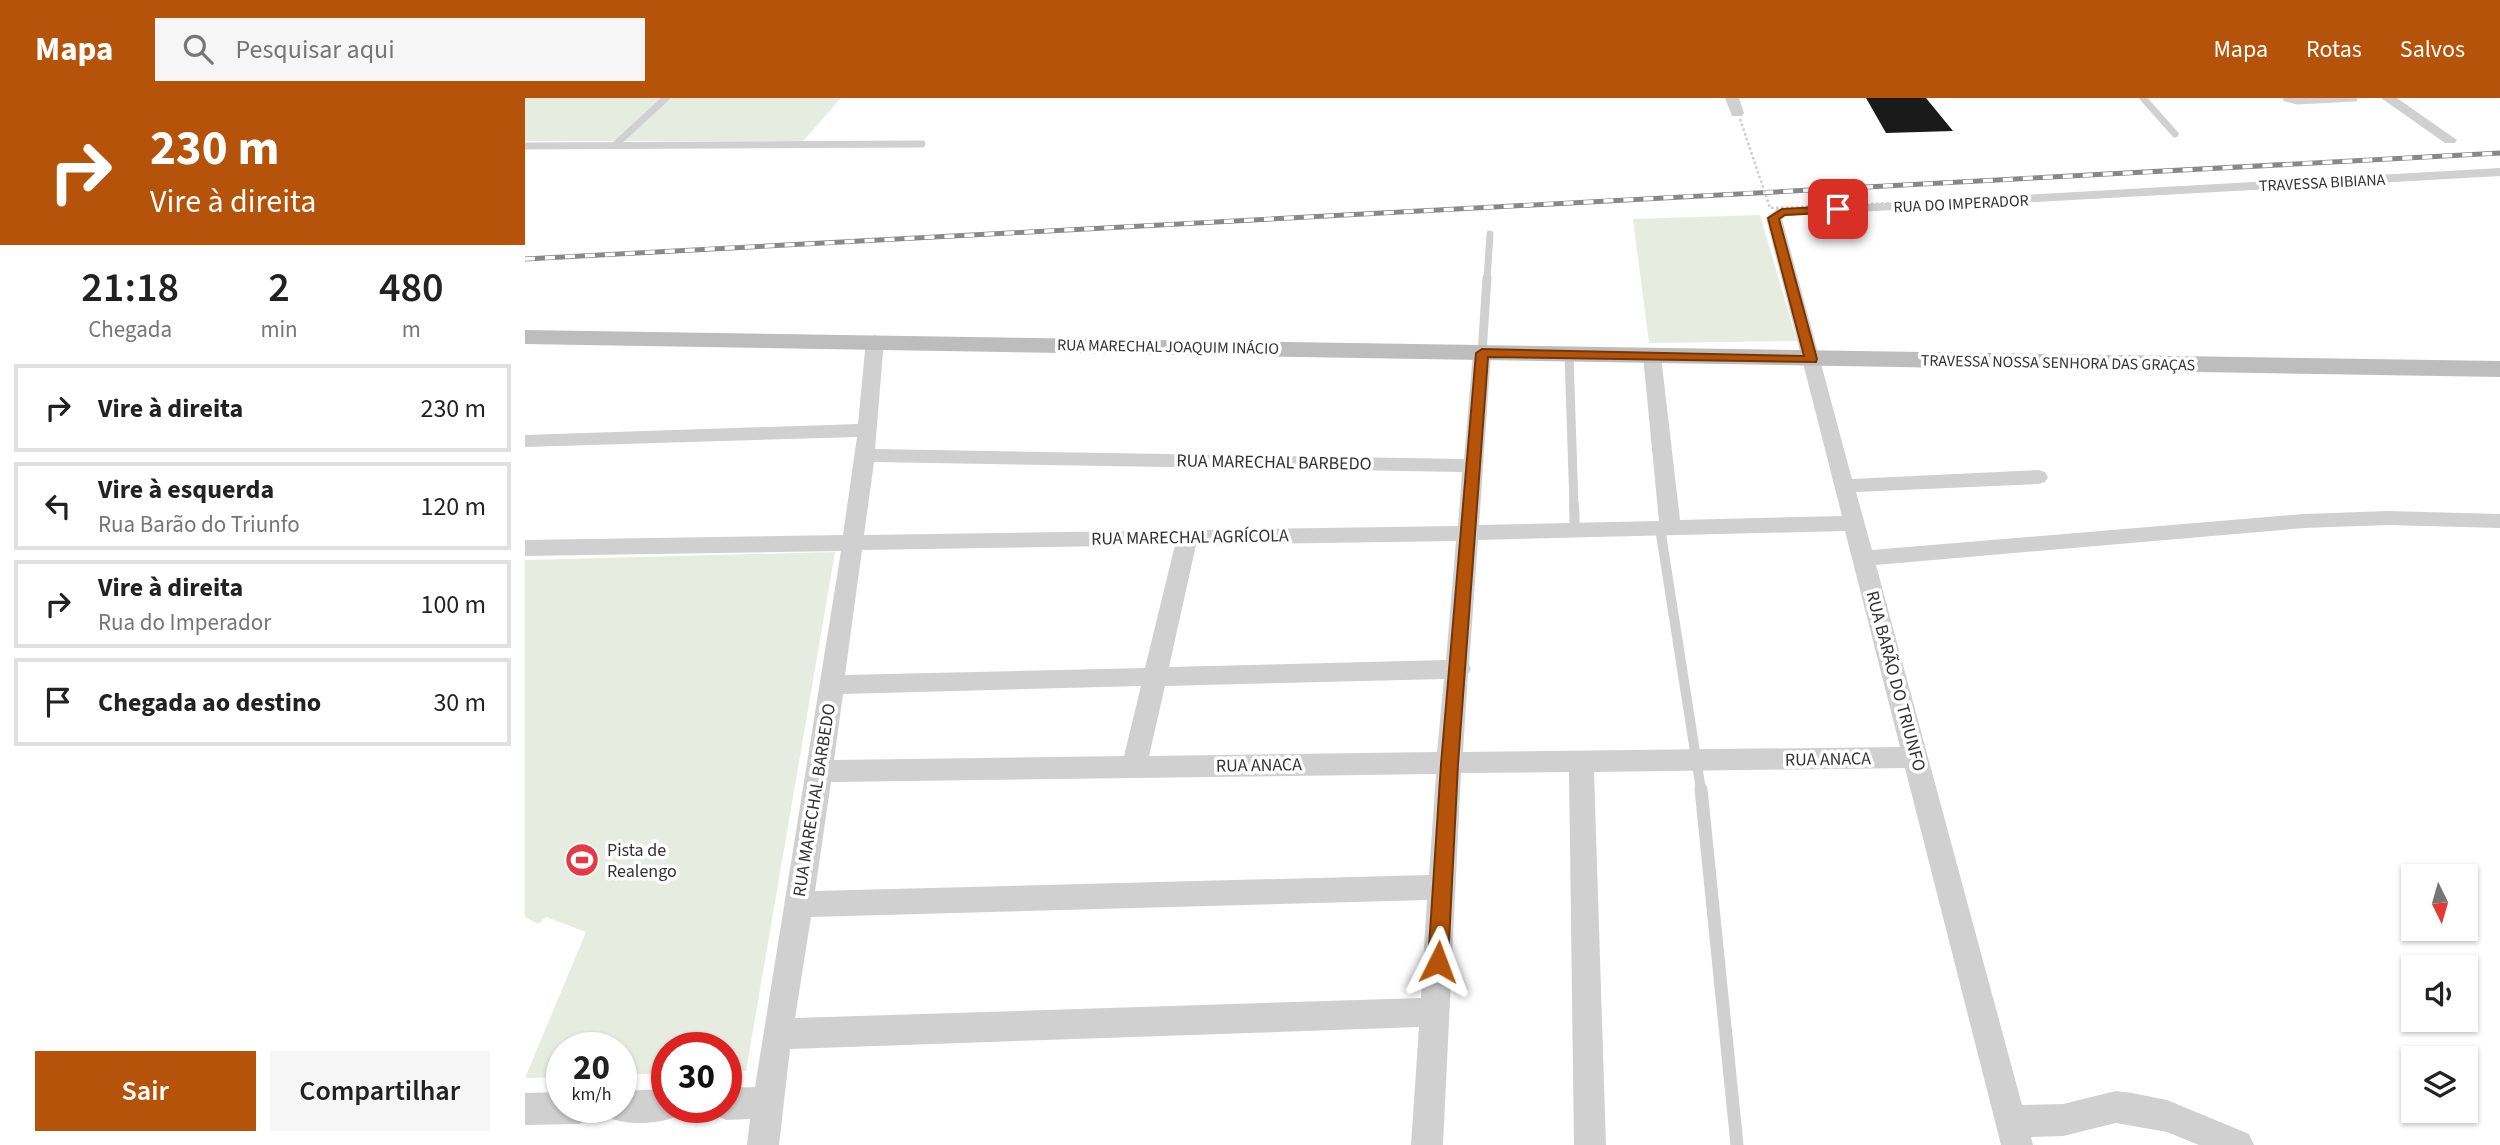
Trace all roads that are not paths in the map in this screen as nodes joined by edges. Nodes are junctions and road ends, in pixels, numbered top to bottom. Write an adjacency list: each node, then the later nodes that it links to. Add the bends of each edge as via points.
1 (666, 98): 11 (lane)
2 (1732, 98): 7 (street)
3 (2143, 98): 8 (lane)
4 (2286, 98): 5 (lane)
5 (2354, 98)
6 (2388, 98): 9 (street)
7 (1738, 116)
8 (2175, 134)
9 (2450, 140)
10 (922, 144): 11 (lane)
11 (615, 145): 12 (lane)
12 (525, 146)
13 (2499, 173): 14 (street, TRAVESSA BIBIANA)
14 (2143, 193): 15 (street, RUA DO IMPERADOR, via 1782,212)
15 (1774, 218): 22 (street, RUA BARÃO DO TRIUNFO)
16 (1490, 234): 19 (lane)
17 (525, 337): 18 (street, RUA MARECHAL JOAQUIM INÁCIO)
18 (875, 340): 19 (street, RUA MARECHAL JOAQUIM INÁCIO); 24 (street, RUA MARECHAL BARBEDO)
19 (1482, 353): 20 (street, RUA MARECHAL JOAQUIM INÁCIO); 27 (street)
20 (1569, 355): 21 (street, RUA MARECHAL JOAQUIM INÁCIO); 33 (lane)
21 (1652, 356): 22 (street, RUA MARECHAL JOAQUIM INÁCIO); 32 (street)
22 (1811, 359): 23 (street, TRAVESSA NOSSA SENHORA DAS GRAÇAS); 29 (street, RUA BARÃO DO TRIUNFO)
23 (2500, 369)
24 (868, 430): 25 (street); 26 (street, RUA MARECHAL BARBEDO)
25 (525, 441)
26 (865, 455): 27 (street, RUA MARECHAL BARBEDO); 36 (street, RUA MARECHAL BARBEDO)
27 (1473, 466): 34 (street)
28 (2038, 477): 29 (street)
29 (1844, 486): 31 (street, RUA BARÃO DO TRIUNFO)
30 (2500, 521): 38 (street, via 2304,521)
31 (1854, 523): 32 (street, RUA MARECHAL AGRÍCOLA); 38 (street, RUA BARÃO DO TRIUNFO)
32 (1665, 528): 33 (street, RUA MARECHAL AGRÍCOLA); 44 (lane)
33 (1575, 531): 34 (street, RUA MARECHAL AGRÍCOLA)
34 (1469, 533): 35 (street, RUA MARECHAL AGRÍCOLA); 39 (street)
35 (1187, 538): 36 (street, RUA MARECHAL AGRÍCOLA); 40 (street)
36 (852, 541): 37 (street, RUA MARECHAL AGRÍCOLA); 41 (street, RUA MARECHAL BARBEDO)
37 (525, 548)
38 (1863, 558): 42 (street, RUA BARÃO DO TRIUNFO)
39 (1459, 668): 40 (street); 45 (street)
40 (1156, 678): 41 (street); 46 (street)
41 (831, 685): 47 (street, RUA MARECHAL BARBEDO)
42 (1916, 757): 44 (street, RUA ANACA); 56 (street, RUA BARÃO DO TRIUNFO)
43 (1581, 761): 44 (street, RUA ANACA); 45 (street, RUA ANACA); 59 (street)
44 (1698, 761): 60 (lane)
45 (1450, 764): 46 (street, RUA ANACA); 48 (street)
46 (1134, 767): 47 (street, RUA ANACA)
47 (820, 771): 49 (street, RUA MARECHAL BARBEDO)
48 (1442, 887): 49 (street); 50 (street)
49 (799, 904): 51 (street, RUA MARECHAL BARBEDO)
50 (1436, 1012): 51 (street); 58 (street)
51 (777, 1034): 52 (street, RUA MARECHAL BARBEDO)
52 (769, 1102): 53 (street); 57 (street, RUA MARECHAL BARBEDO)
53 (742, 1103)
54 (525, 1109): 55 (street)
55 (546, 1109)
56 (2014, 1133): 61 (street, via 2116,1107 2167,1116)
57 (763, 1145)
58 (1427, 1145)
59 (1590, 1145)
60 (1737, 1145)
61 (2238, 1145)

